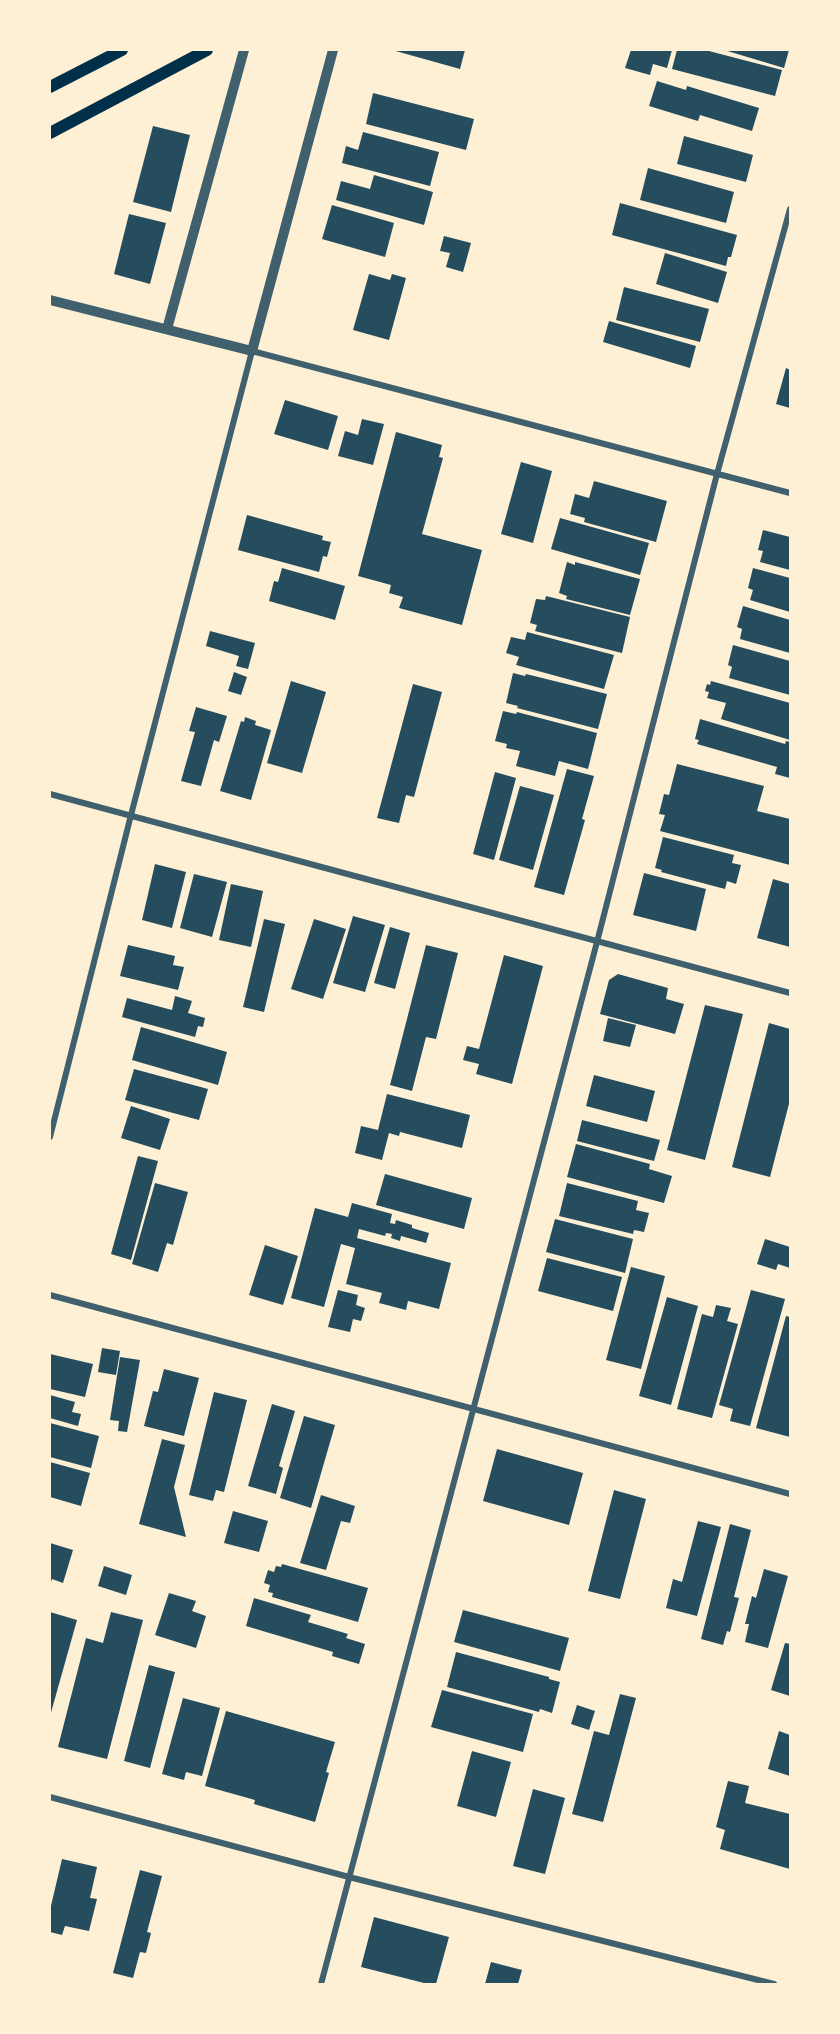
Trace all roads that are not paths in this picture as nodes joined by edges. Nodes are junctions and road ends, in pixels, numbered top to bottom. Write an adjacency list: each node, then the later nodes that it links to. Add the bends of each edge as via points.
1 (122, 50): 5 (main road)
2 (207, 50): 6 (main road)
3 (244, 50): 9 (street)
4 (333, 50): 10 (street)
5 (50, 87)
6 (50, 133)
7 (790, 209): 11 (street)
8 (50, 300): 9 (street)
9 (168, 329): 10 (street)
10 (252, 351): 11 (street); 14 (street)
11 (717, 474): 12 (street); 15 (street)
12 (790, 493)
13 (50, 794): 14 (street)
14 (130, 816): 15 (street); 17 (street)
15 (597, 942): 16 (street); 19 (street)
16 (790, 993)
17 (50, 1137)
18 (50, 1295): 19 (street)
19 (473, 1407): 20 (street); 22 (street)
20 (790, 1494)
21 (50, 1797): 22 (street)
22 (349, 1877): 23 (street); 24 (street)
23 (321, 1984)
24 (774, 1984)

